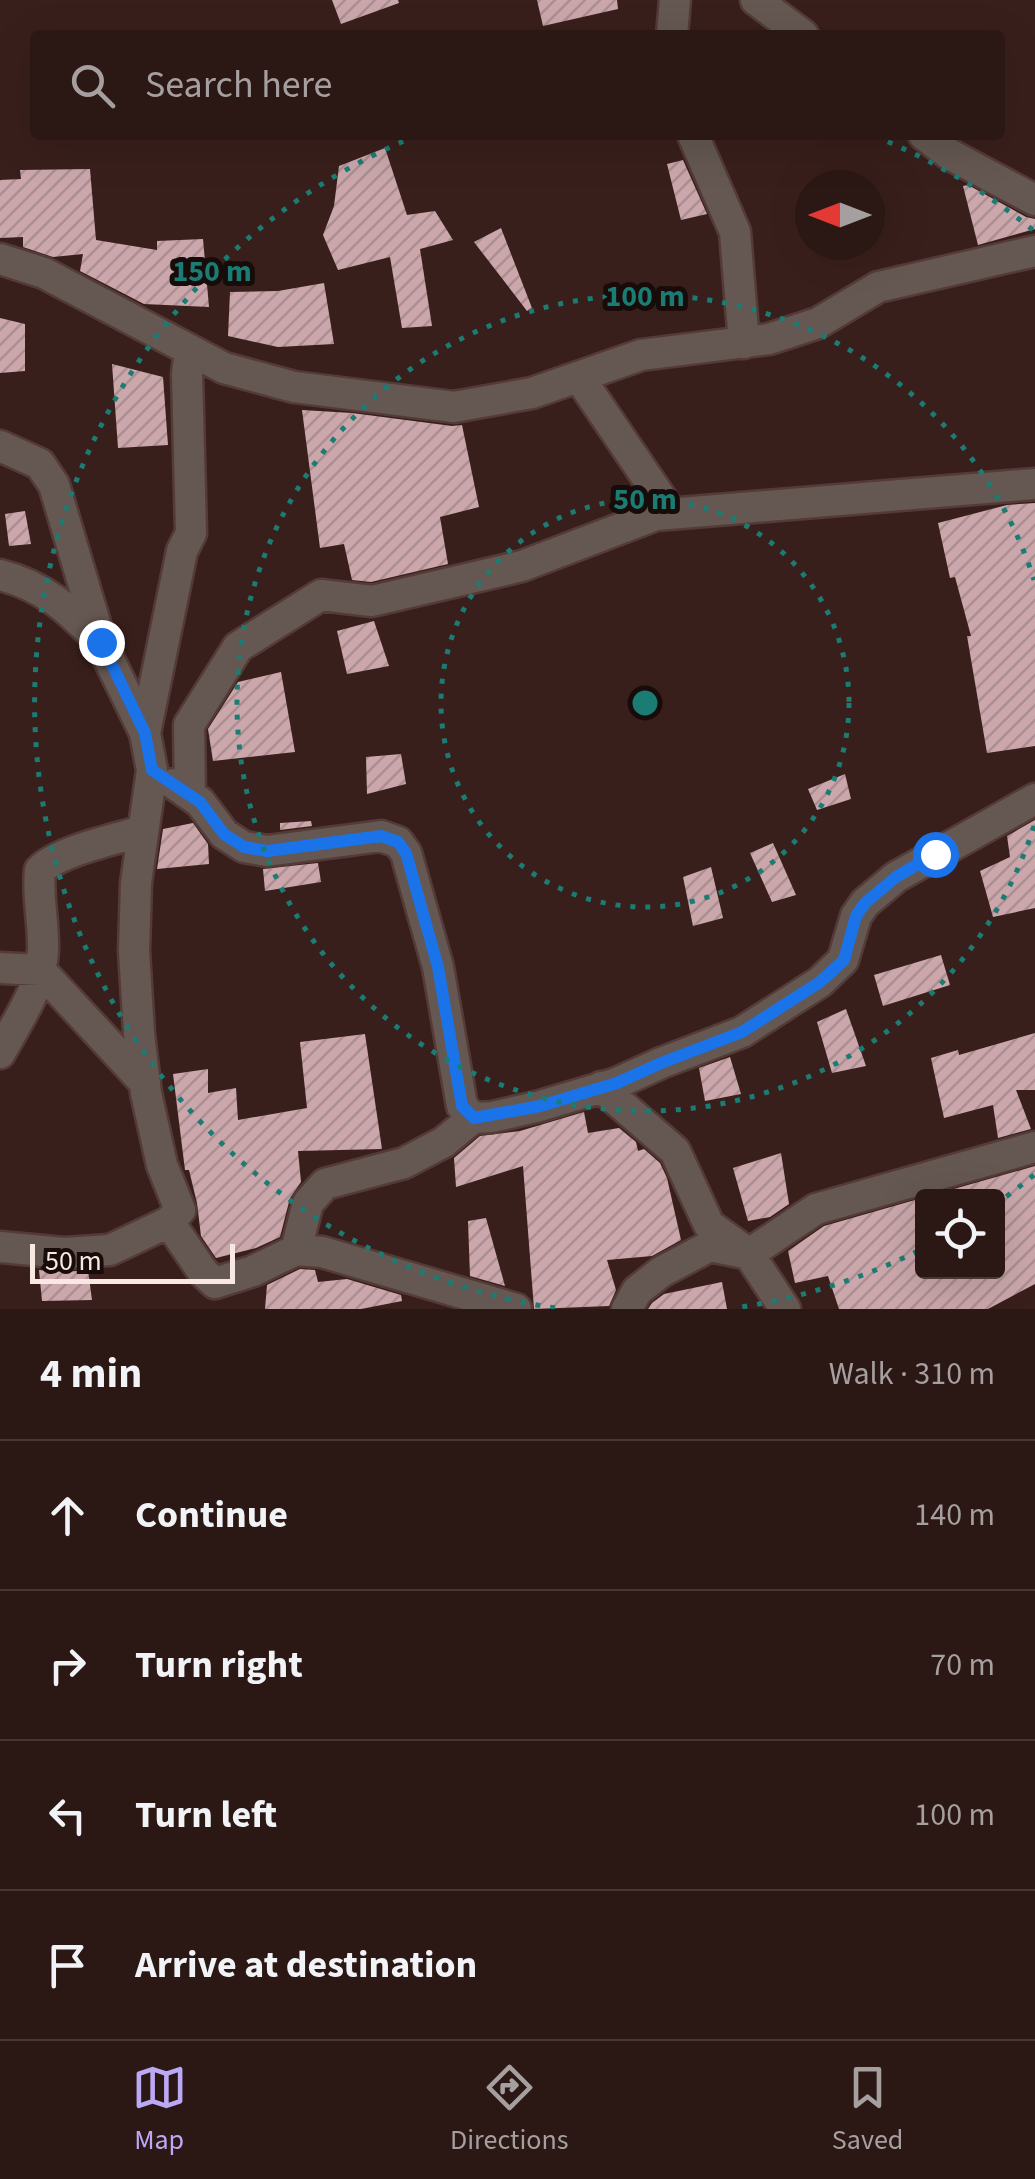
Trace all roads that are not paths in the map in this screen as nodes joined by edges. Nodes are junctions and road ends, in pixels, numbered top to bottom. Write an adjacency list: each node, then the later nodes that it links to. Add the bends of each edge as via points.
1 (675, 0): 3 (street)
2 (756, 0): 4 (street)
3 (672, 30)
4 (796, 30)
5 (695, 140): 10 (street, via 735,232)
6 (930, 140): 7 (street)
7 (1035, 200)
8 (1035, 251): 10 (street, via 878,287 818,324)
9 (0, 258): 11 (street, via 44,273)
10 (744, 342): 12 (street, via 641,356)
11 (190, 350): 12 (street, via 224,368 294,387 454,407); 18 (street, via 191,533)
12 (580, 377): 15 (street)
13 (0, 446): 17 (street, via 40,464 54,485)
14 (1035, 484): 15 (street)
15 (671, 513): 20 (street, via 522,566 372,601 321,596 238,647 189,725)
16 (0, 575): 17 (street, via 45,592)
17 (101, 642): 18 (street)
18 (145, 733): 19 (street)
19 (152, 770): 20 (street); 22 (street)
20 (190, 794): 28 (street, via 244,847 267,851 381,836 398,842 438,967 462,1106)
21 (1035, 799): 27 (street, via 875,894 856,916 844,960 820,982 742,1032)
22 (142, 831): 24 (street, via 40,870); 26 (street, via 134,951)
23 (0, 968): 24 (street)
24 (40, 970): 25 (street); 26 (street)
25 (0, 1053)
26 (145, 1083): 30 (street, via 162,1164 180,1210)
27 (601, 1087): 28 (street); 33 (street, via 675,1151 708,1224)
28 (474, 1118): 32 (street, via 404,1163 325,1184 308,1203)
29 (1035, 1146): 33 (street, via 816,1210)
30 (169, 1222): 31 (street, via 110,1250); 34 (street)
31 (0, 1247)
32 (296, 1250): 34 (street, via 215,1283); 36 (street)
33 (749, 1254): 37 (street, via 710,1246 661,1272); 38 (street)
34 (203, 1272): 35 (street)
35 (216, 1309)
36 (516, 1309)
37 (626, 1309)
38 (785, 1309)

